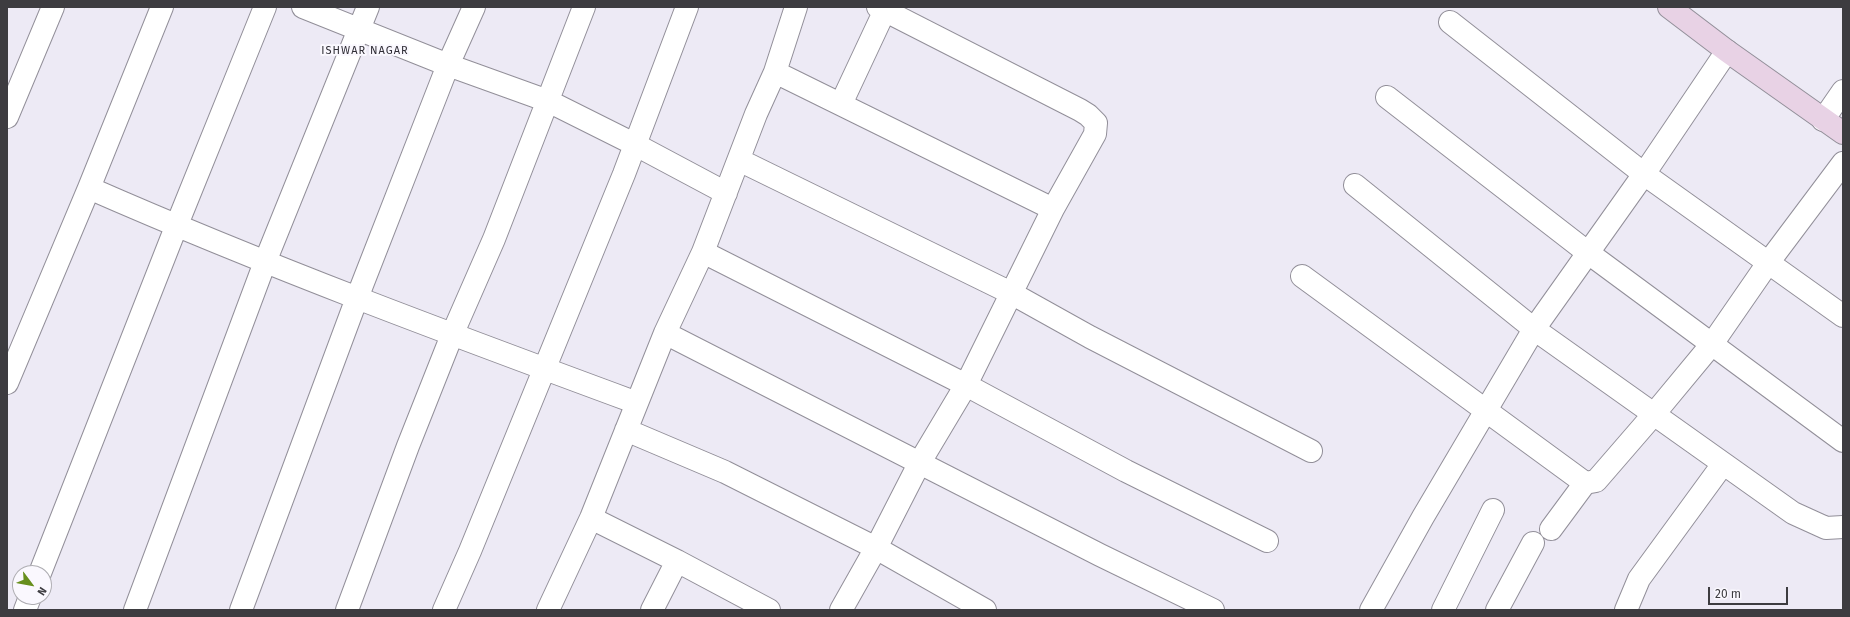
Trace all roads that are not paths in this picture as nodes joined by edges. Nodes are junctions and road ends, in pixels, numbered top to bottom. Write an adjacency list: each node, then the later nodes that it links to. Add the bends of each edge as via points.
1 (53, 7): 21 (street)
2 (162, 7): 29 (street)
3 (265, 7): 32 (street)
4 (303, 7): 13 (street)
5 (368, 7): 13 (street)
6 (474, 7): 15 (street)
7 (584, 7): 19 (street)
8 (687, 7): 24 (street)
9 (796, 7): 16 (street)
10 (1669, 7): 14 (main road)
11 (892, 11): 20 (street); 31 (street, via 1080,110 1096,123 1095,134)
12 (1450, 22): 27 (street)
13 (359, 30): 15 (street); 35 (street)
14 (1726, 51): 22 (main road); 27 (street)
15 (448, 65): 19 (street); 39 (street)
16 (775, 72): 20 (street); 25 (street)
17 (1843, 91): 22 (street)
18 (1387, 97): 34 (street)
19 (548, 101): 24 (street); 43 (street, via 494,239)
20 (841, 104): 31 (street)
21 (7, 117)
22 (1823, 120): 23 (main road)
23 (1843, 133)
24 (636, 145): 30 (street); 45 (street)
25 (739, 160): 30 (street); 38 (street)
26 (1843, 163): 36 (street)
27 (1644, 174): 34 (street); 36 (street)
28 (1355, 185): 41 (street)
29 (89, 188): 32 (street); 46 (street)
30 (726, 193): 33 (street)
31 (1053, 209): 38 (street)
32 (176, 226): 35 (street); 65 (street)
33 (703, 252): 42 (street); 47 (street)
34 (1587, 252): 41 (street); 44 (street)
35 (265, 262): 39 (street); 66 (street)
36 (1768, 263): 40 (street); 44 (street)
37 (1302, 276): 49 (street)
38 (1011, 293): 47 (street); 53 (street, via 1090,337)
39 (357, 298): 43 (street); 67 (street)
40 (1843, 316)
41 (1534, 329): 49 (street); 50 (street)
42 (665, 332): 48 (street); 54 (street)
43 (452, 335): 45 (street); 68 (street)
44 (1712, 344): 50 (street); 52 (street)
45 (544, 369): 48 (street); 69 (street)
46 (7, 384)
47 (966, 385): 54 (street); 61 (street, via 1126,471)
48 (637, 403): 51 (street)
49 (1486, 412): 56 (street); 76 (street)
50 (1654, 414): 55 (street); 56 (street, via 1596,481)
51 (626, 430): 58 (street); 63 (street, via 725,472)
52 (1843, 441)
53 (1311, 451)
54 (920, 462): 63 (street); 75 (street)
55 (1724, 464): 59 (street, via 1793,513 1826,528); 79 (street, via 1639,579)
56 (1585, 483): 60 (street)
57 (1493, 510): 77 (street)
58 (591, 518): 64 (street); 70 (street)
59 (1843, 527)
60 (1551, 529)
61 (1267, 541)
62 (1533, 543): 78 (street)
63 (876, 548): 73 (street); 74 (street)
64 (677, 561): 71 (street); 72 (street)
65 (43, 565)
66 (135, 610)
67 (241, 610)
68 (347, 610)
69 (444, 610)
70 (548, 610)
71 (652, 610)
72 (767, 610)
73 (840, 610)
74 (985, 610)
75 (1213, 610)
76 (1371, 610)
77 (1443, 610)
78 (1497, 610)
79 (1626, 610)

